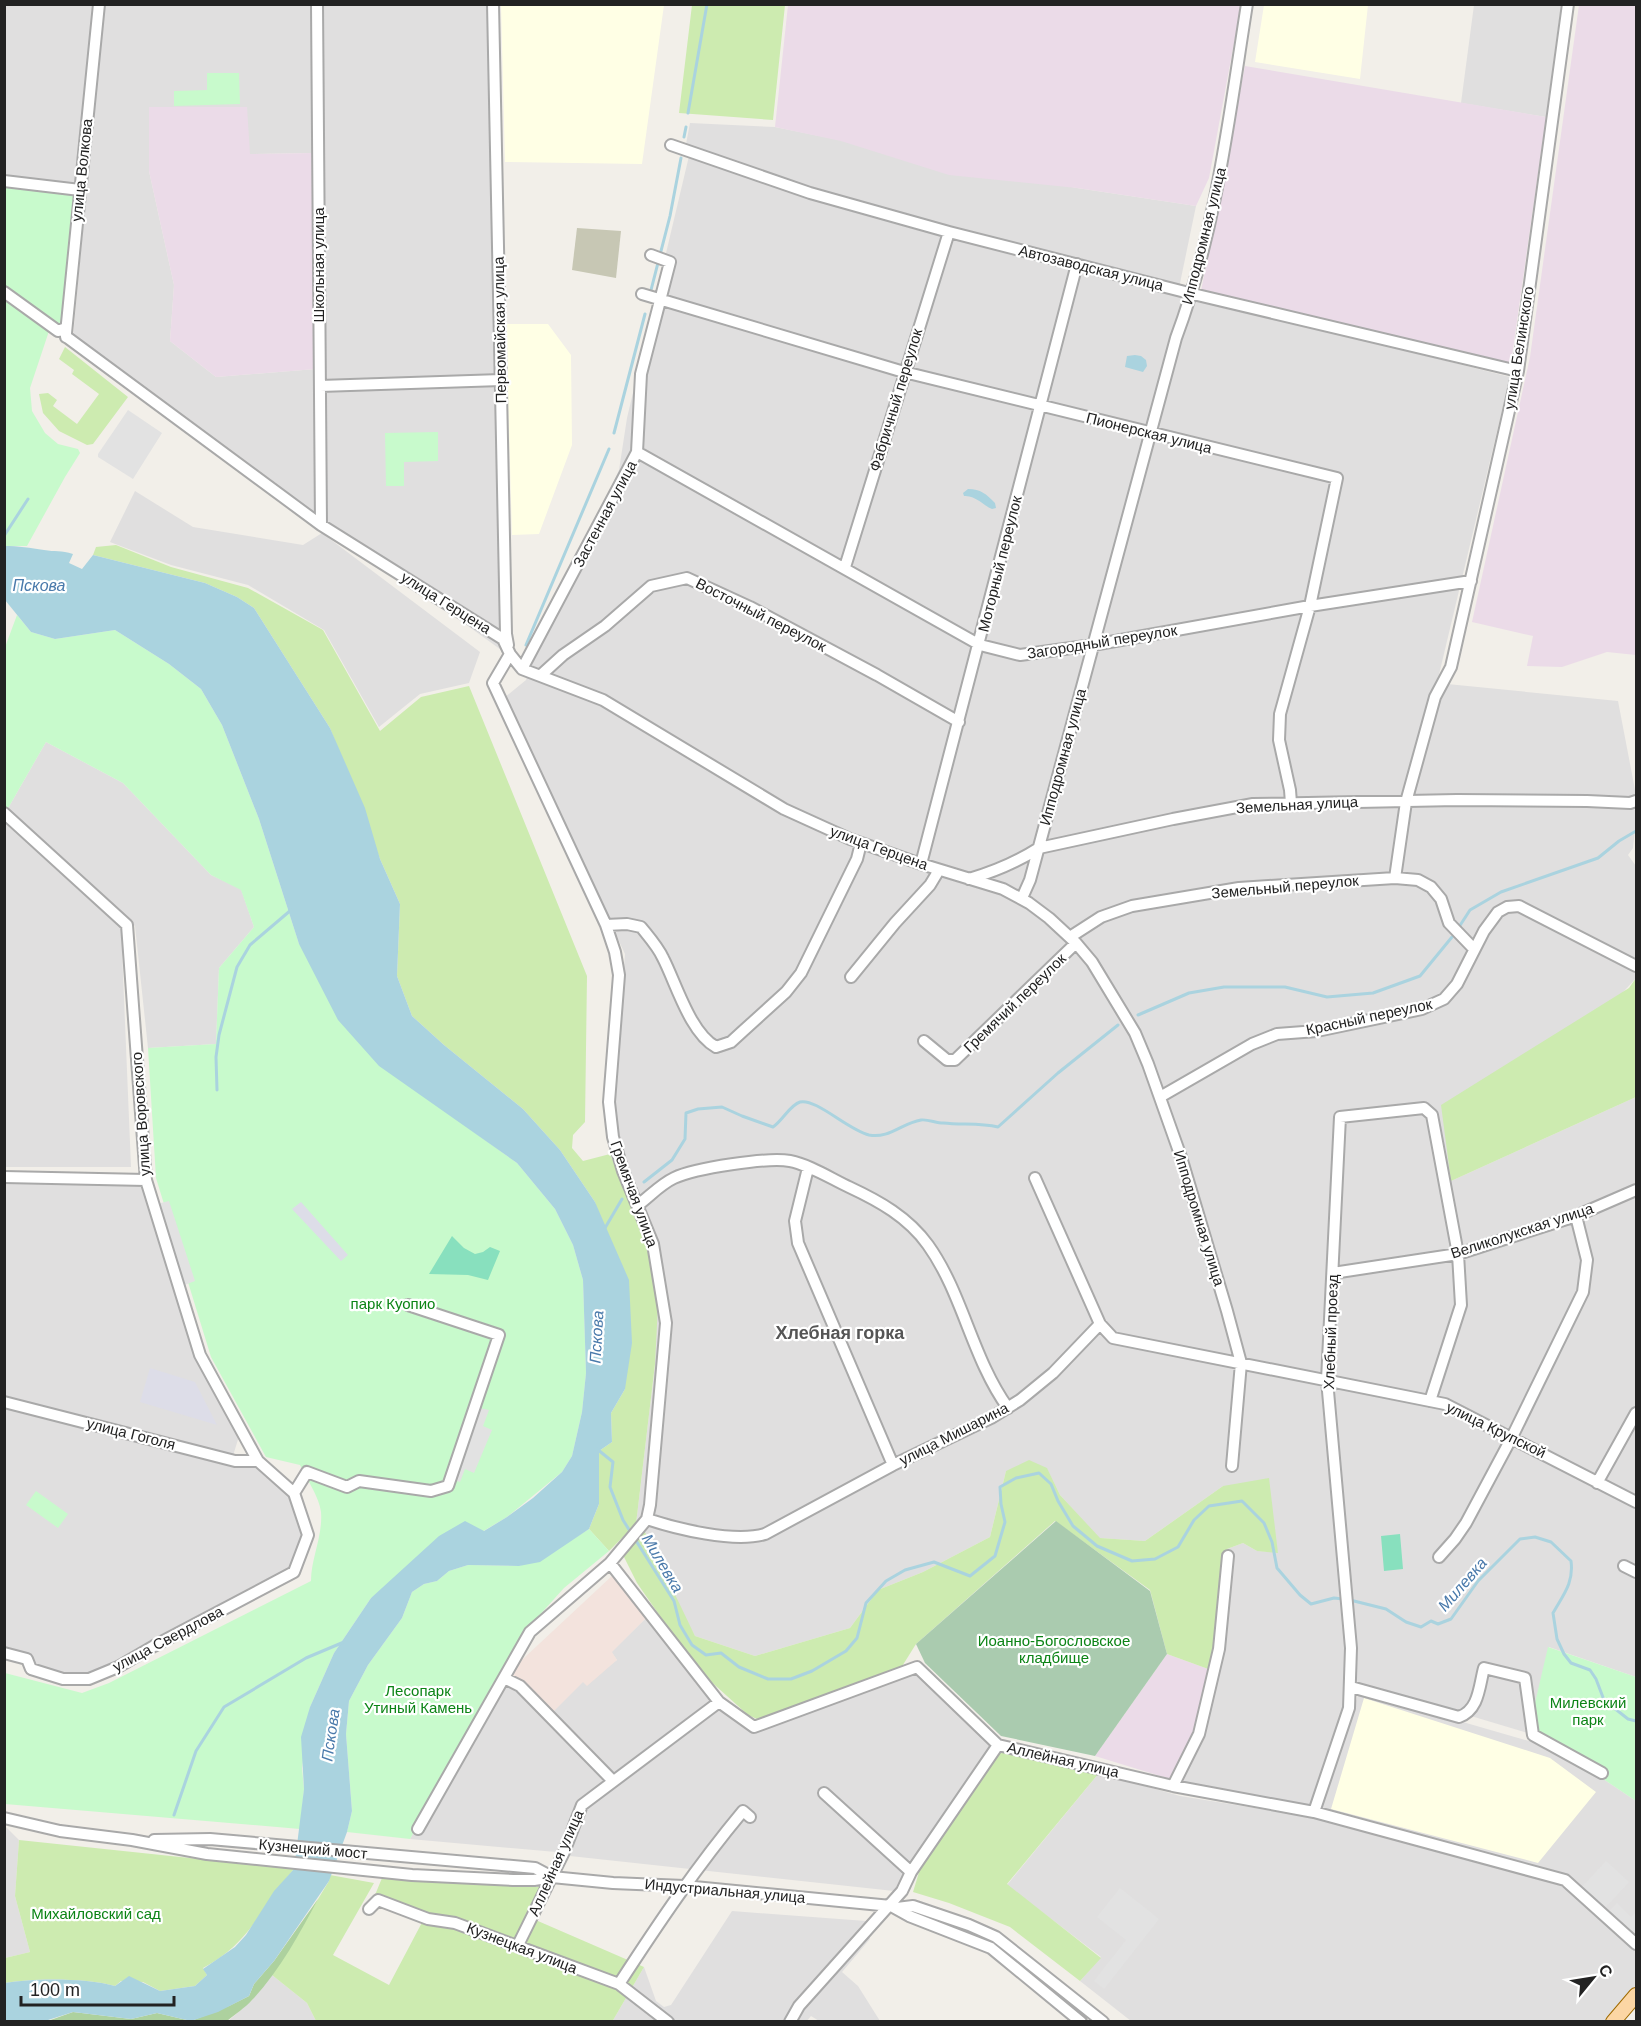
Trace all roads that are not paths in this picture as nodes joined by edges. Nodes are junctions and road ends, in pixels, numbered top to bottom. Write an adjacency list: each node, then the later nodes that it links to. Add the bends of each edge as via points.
1 (99, 4): 8 (street, улица Волкова)
2 (317, 4): 20 (street, Школьная улица)
3 (494, 4): 19 (street, Первомайская улица)
4 (1247, 4): 14 (street, Ипподромная улица, via 1220,176)
5 (1568, 4): 17 (street, улица Белинского)
6 (671, 145): 9 (street, Автозаводская улица, via 810,193)
7 (4, 181): 8 (street)
8 (80, 190): 16 (street, улица Волкова)
9 (949, 232): 11 (street, Автозаводская улица); 18 (street, Фабричный переулок)
10 (657, 257): 15 (street, Застенная улица, via 670,262)
11 (1077, 264): 14 (street, Автозаводская улица); 21 (street, Моторный переулок)
12 (4, 292): 16 (street, улица Герцена, via 58,331 66,328)
13 (642, 294): 15 (street, Пионерская улица)
14 (1192, 294): 17 (street, Автозаводская улица); 22 (street, Ипподромная улица)
15 (661, 299): 18 (street, Пионерская улица); 23 (street, Застенная улица, via 641,374)
16 (66, 336): 24 (street, улица Герцена)
17 (1518, 371): 26 (street, улица Белинского)
18 (904, 372): 21 (street, Пионерская улица); 25 (street, Фабричный переулок)
19 (501, 380): 20 (street); 30 (street, Первомайская улица, via 506,633)
20 (320, 386): 24 (street, Школьная улица)
21 (1040, 406): 22 (street, Пионерская улица); 28 (street, Моторный переулок)
22 (1151, 434): 27 (street, Пионерская улица, via 1337,478); 29 (street, Ипподромная улица)
23 (638, 452): 25 (street, Загородный переулок); 31 (street, Застенная улица)
24 (321, 525): 30 (street, улица Герцена, via 503,639)
25 (845, 567): 28 (street, Загородный переулок)
26 (1471, 581): 27 (street, Загородный переулок); 35 (street, улица Белинского, via 1451,667 1435,697)
27 (1310, 606): 29 (street, Загородный переулок); 36 (street, Пионерская улица, via 1280,714 1279,740)
28 (980, 645): 29 (street, Загородный переулок, via 1020,655); 33 (street, Моторный переулок)
29 (1093, 645): 39 (street, Ипподромная улица)
30 (510, 654): 31 (street, улица Герцена); 45 (street, Гремячая улица, via 493,683)
31 (522, 669): 32 (street, улица Герцена)
32 (541, 675): 33 (street, Восточный переулок, via 651,586 687,578 750,607); 38 (street, улица Герцена, via 603,700 784,809)
33 (959, 722): 40 (street, Моторный переулок)
34 (1636, 801): 35 (street, Земельная улица)
35 (1406, 802): 36 (street, Земельная улица); 42 (street, улица Белинского)
36 (1291, 803): 39 (street, Земельная улица, via 1253,804)
37 (4, 813): 55 (street, улица Воровского, via 127,925)
38 (861, 843): 40 (street, улица Герцена); 45 (street, via 801,973 786,992 723,1046 716,1047 705,1038 680,997 663,957 641,927)
39 (1039, 848): 43 (street, Земельная улица, via 997,870); 44 (street, Ипподромная улица)
40 (921, 864): 41 (street, улица Герцена)
41 (939, 870): 43 (street, улица Герцена); 49 (street)
42 (1395, 878): 46 (street, Земельный переулок, via 1239,888 1132,906 1101,917); 47 (street, Земельный переулок, via 1418,880 1431,887 1441,899 1449,922)
43 (968, 879): 44 (street, улица Герцена)
44 (1022, 898): 46 (street, Ипподромная улица)
45 (606, 925): 57 (street, Гремячая улица, via 619,975 609,1102 613,1137)
46 (1073, 940): 50 (street, Гремячий переулок, via 955,1060 947,1060); 51 (street, Ипподромная улица, via 1097,970 1135,1033)
47 (1474, 949): 48 (street, Красный переулок, via 1498,912 1519,906); 51 (street, Красный переулок, via 1444,999 1422,1009 1317,1031 1277,1034 1252,1044)
48 (1636, 966)
49 (851, 977)
50 (924, 1041)
51 (1160, 1097): 63 (street, Ипподромная улица)
52 (808, 1168): 57 (street, via 776,1159 727,1166 675,1178); 67 (street, via 891,1209 928,1245 983,1365); 71 (street, via 795,1221 798,1243)
53 (4, 1177): 55 (street)
54 (1035, 1178): 62 (street)
55 (146, 1180): 70 (street, улица Воровского, via 200,1355)
56 (1636, 1190): 58 (street, Великолукская улица)
57 (637, 1202): 76 (street, Гремячая улица, via 654,1244 666,1323 650,1505)
58 (1576, 1216): 59 (street, Великолукская улица); 69 (street, via 1587,1260 1583,1292)
59 (1458, 1254): 60 (street, Великолукская улица); 60 (street, Хлебный проезд, via 1432,1115 1424,1108 1340,1117); 65 (street, via 1461,1305)
60 (1333, 1273): 64 (street, Хлебный проезд)
61 (408, 1305): 74 (street, via 499,1335 448,1486 431,1491 358,1481 346,1486 307,1472)
62 (1100, 1324): 63 (street, via 1113,1338); 67 (street, улица Мишарина, via 1053,1373)
63 (1241, 1363): 64 (street, улица Крупской); 72 (street, Ипподромная улица)
64 (1327, 1380): 65 (street, улица Крупской); 84 (street, Хлебный проезд, via 1351,1648)
65 (1430, 1401): 69 (street, улица Крупской, via 1445,1404)
66 (4, 1402): 70 (street, улица Гоголя, via 235,1461)
67 (1008, 1408): 71 (street, улица Мишарина)
68 (1636, 1413): 73 (street)
69 (1512, 1437): 73 (street, улица Крупской); 78 (street, via 1466,1522)
70 (258, 1461): 74 (street, улица Воровского)
71 (893, 1465): 76 (street, улица Мишарина, via 787,1523 751,1538)
72 (1232, 1466)
73 (1597, 1483): 75 (street, улица Крупской)
74 (294, 1492): 82 (street, улица Свердлова, via 308,1535 294,1572 89,1679 63,1679 31,1669 27,1659)
75 (1636, 1502)
76 (644, 1523): 79 (street)
77 (1228, 1556): 89 (street, via 1218,1649 1204,1713)
78 (1439, 1557)
79 (610, 1563): 83 (street, via 530,1632); 85 (street)
80 (1624, 1566): 81 (street)
81 (1636, 1572)
82 (4, 1653)
83 (504, 1678): 88 (street, via 520,1686); 94 (street)
84 (1351, 1687): 87 (street, via 1459,1717 1475,1704 1484,1668 1525,1678 1533,1734); 91 (street, Хлебный проезд, via 1349,1708)
85 (719, 1702): 86 (street, Аллейная улица, via 754,1727 917,1667); 88 (street, Аллейная улица)
86 (998, 1745): 89 (street, Аллейная улица); 97 (street)
87 (1602, 1773)
88 (613, 1781): 99 (street, Аллейная улица, via 582,1805)
89 (1173, 1786): 91 (street, Аллейная улица)
90 (824, 1792): 97 (street)
91 (1314, 1812): 103 (street, Аллейная улица, via 1565,1880)
92 (750, 1817): 100 (street, via 743,1811)
93 (4, 1818): 95 (street, via 60,1831)
94 (418, 1829)
95 (132, 1840): 96 (street, Кузнецкий мост, via 210,1839); 98 (street, Кузнецкий мост, via 207,1854)
96 (416, 1858): 99 (street, Индустриальная улица, via 535,1869)
97 (911, 1872): 101 (street)
98 (412, 1875): 99 (street, Индустриальная улица, via 534,1880)
99 (552, 1877): 100 (street, Индустриальная улица); 104 (street, Аллейная улица)
100 (684, 1886): 101 (street, Индустриальная улица); 105 (street)
101 (894, 1907): 108 (street, via 806,1997); 109 (street, Индустриальная улица, via 991,1948); 110 (street, Индустриальная улица, via 913,1906 996,1937)
102 (369, 1909): 104 (street, Кузнецкая улица, via 378,1900)
103 (1636, 1944)
104 (518, 1945): 105 (street, Кузнецкая улица)
105 (619, 1984): 107 (street, Кузнецкая улица)
106 (1636, 1995): 111 (main road)
107 (668, 2022)
108 (789, 2022)
109 (1081, 2022)
110 (1102, 2022)
111 (1613, 2022)

